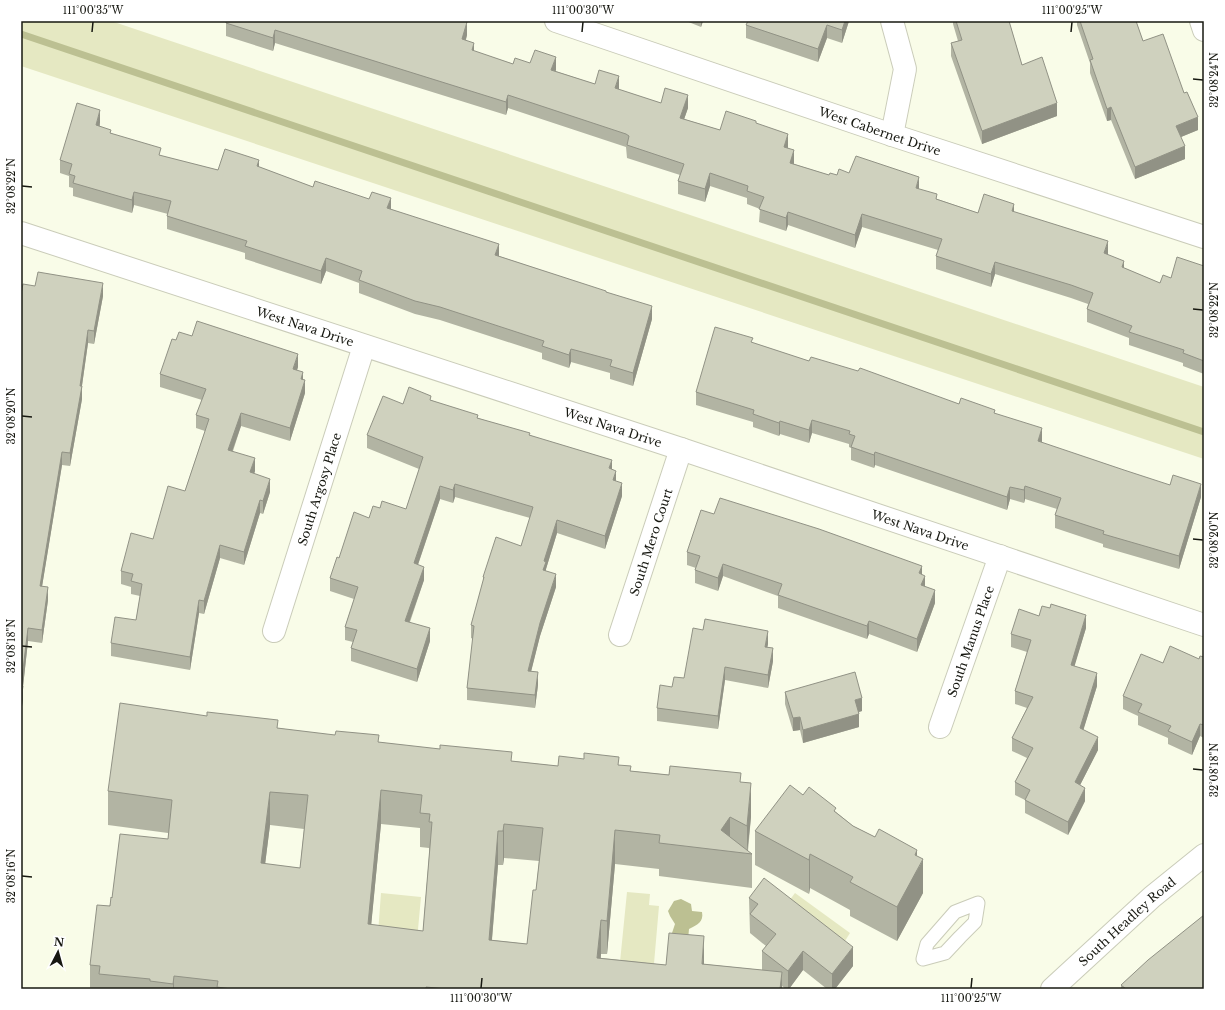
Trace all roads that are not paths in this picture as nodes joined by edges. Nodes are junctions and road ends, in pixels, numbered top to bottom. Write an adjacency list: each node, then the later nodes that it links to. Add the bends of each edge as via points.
1 (556, 21): 5 (street, West Cabernet Drive)
2 (892, 21): 5 (street, via 905,69)
3 (1201, 21): 4 (street)
4 (1204, 30)
5 (892, 135): 7 (street, West Cabernet Drive)
6 (21, 233): 8 (street, West Nava Drive)
7 (1204, 237)
8 (364, 346): 9 (street, West Nava Drive); 12 (street, South Argosy Place)
9 (681, 449): 10 (street, West Nava Drive); 13 (street, South Mero Court)
10 (1000, 556): 11 (street, West Nava Drive); 14 (street, South Manus Place)
11 (1204, 625)
12 (274, 631)
13 (620, 635)
14 (940, 727)
15 (1204, 855): 17 (street, South Headley Road, via 1152,897)
16 (923, 959): 16 (lane, via 945,953 960,938 975,922 978,903 955,912 926,944)
17 (1052, 989)

